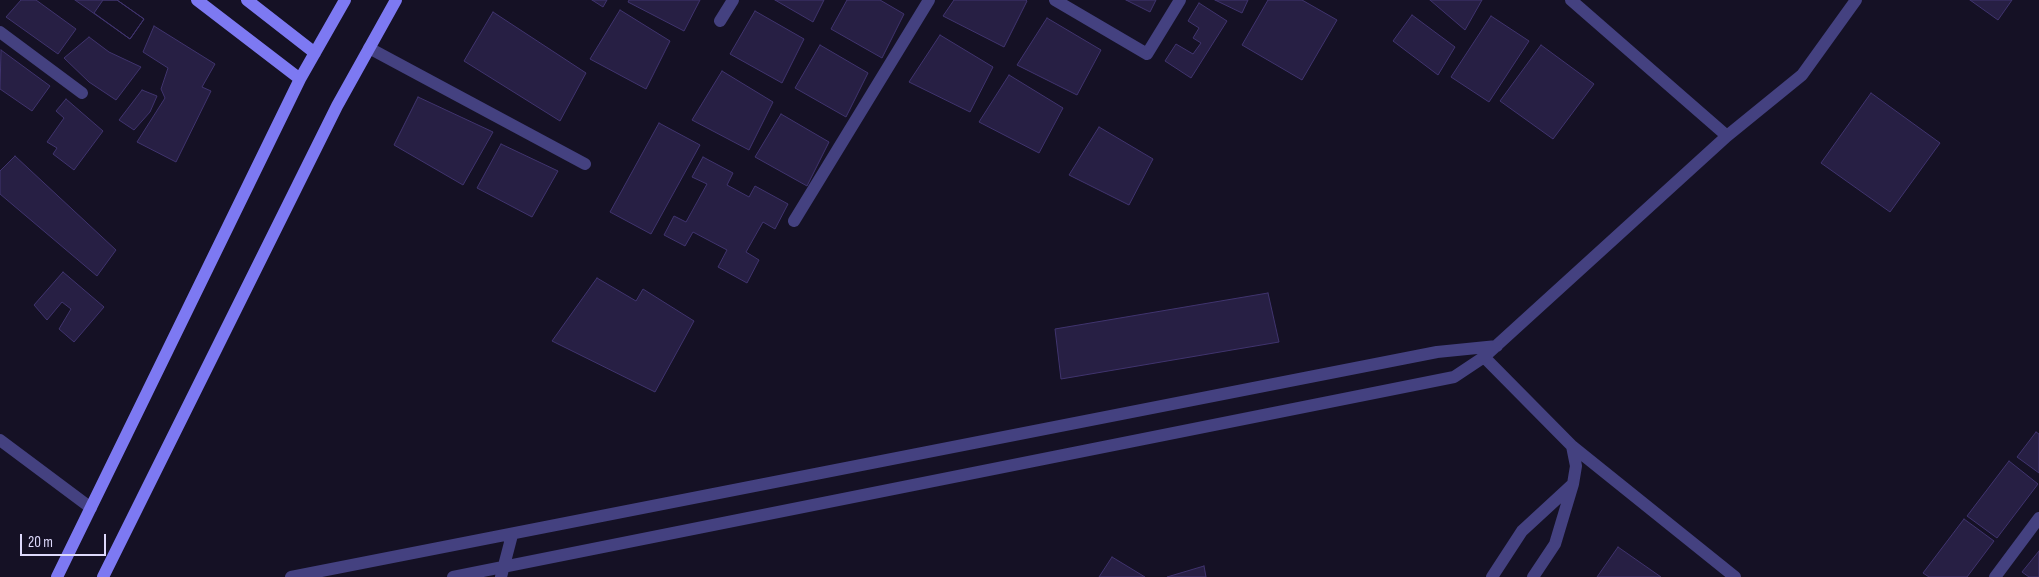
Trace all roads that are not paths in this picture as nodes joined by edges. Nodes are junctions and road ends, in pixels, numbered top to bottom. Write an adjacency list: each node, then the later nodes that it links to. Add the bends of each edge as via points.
1 (197, 0): 15 (main road)
2 (247, 0): 14 (main road)
3 (345, 0): 14 (main road)
4 (396, 0): 13 (main road)
5 (733, 0): 11 (street)
6 (929, 0): 19 (street)
7 (1055, 0): 8 (street, via 1147,54)
8 (1180, 0)
9 (1571, 0): 17 (street)
10 (1856, 0): 17 (street, via 1802,75)
11 (720, 21)
12 (0, 32): 16 (street)
13 (369, 48): 18 (street); 30 (main road)
14 (316, 53): 15 (main road)
15 (300, 79): 25 (main road)
16 (82, 93)
17 (1727, 136): 20 (street)
18 (585, 164)
19 (794, 221)
20 (1497, 346): 21 (street); 27 (street, via 1437,352)
21 (1484, 357): 23 (street); 28 (street, via 1454,377)
22 (0, 440): 25 (street)
23 (1572, 446): 24 (street, via 1576,466); 35 (street)
24 (1573, 484): 33 (street, via 1522,531); 34 (street, via 1555,544)
25 (91, 508): 29 (main road)
26 (2039, 518): 36 (street)
27 (512, 535): 28 (street); 31 (street)
28 (503, 572): 32 (street)
29 (57, 577)
30 (102, 577)
31 (291, 577)
32 (453, 577)
33 (1492, 577)
34 (1533, 577)
35 (1735, 577)
36 (1995, 577)

